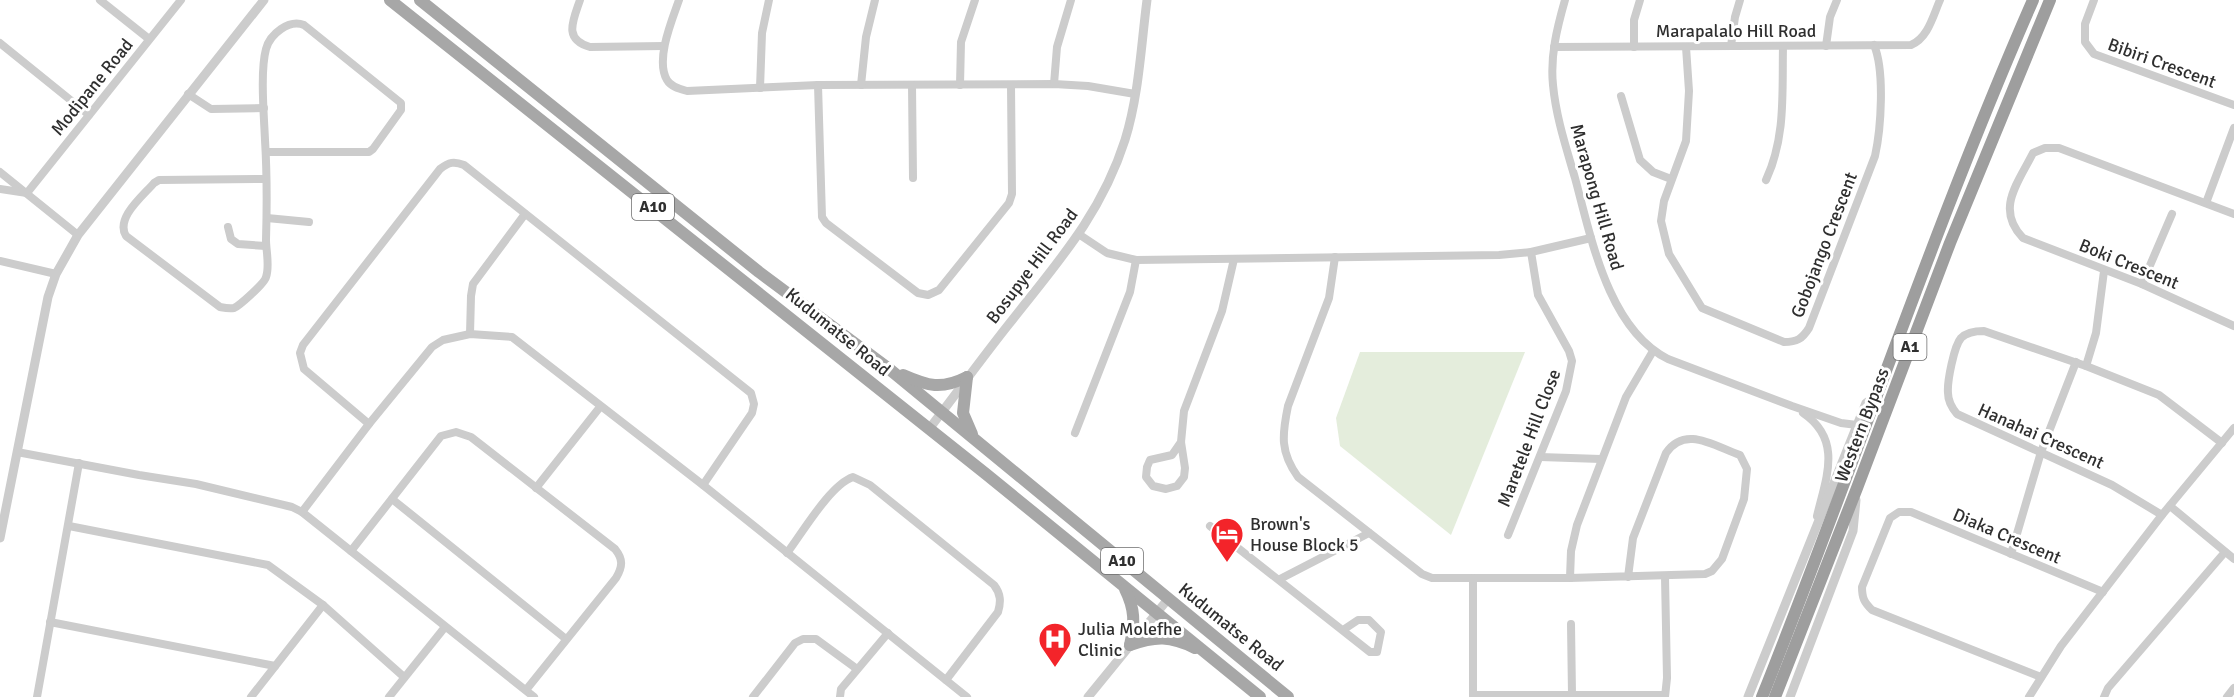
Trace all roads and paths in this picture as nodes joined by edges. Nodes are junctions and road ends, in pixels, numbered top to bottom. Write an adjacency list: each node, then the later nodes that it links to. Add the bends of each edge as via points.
1 (100, 0): 21 (street)
2 (181, 0): 21 (street, Modipane Road)
3 (390, 0): 86 (main road, Kudumatse Road / A10)
4 (420, 0): 77 (main road, Kudumatse Road / A10, via 759,272)
5 (580, 0): 24 (street, via 572,30 581,44)
6 (679, 0): 24 (street)
7 (769, 0): 37 (street, via 762,33)
8 (875, 0): 33 (street)
9 (975, 0): 35 (street, via 961,42)
10 (1071, 0): 31 (street, via 1057,46)
11 (1147, 0): 39 (street, Bosupye Hill Road)
12 (1565, 0): 29 (street, Marapong Hill Road)
13 (1640, 0): 30 (street, via 1634,20)
14 (1740, 0): 26 (street)
15 (1837, 0): 28 (street)
16 (1940, 0): 23 (street, Marapalalo Hill Road, via 1918,42)
17 (2033, 0): 79 (highway, Western Bypass / A1)
18 (2050, 0): 98 (highway, Western Bypass / A1, via 1950,243)
19 (2094, 0): 41 (street, Bibiri Crescent, via 2085,24 2085,42 2094,54)
20 (260, 1): 38 (street)
21 (149, 39): 43 (street, Modipane Road)
22 (0, 43): 43 (street)
23 (1874, 45): 28 (street, Marapalalo Hill Road); 49 (street, Gobojango Crescent, via 1880,69 1875,156 1803,337 1784,342 1702,308 1669,254 1663,236 1661,221)
24 (664, 46): 37 (street, via 667,80 678,89)
25 (1686, 46): 26 (street, Marapalalo Hill Road); 30 (street, Marapalalo Hill Road); 49 (street, via 1686,141)
26 (1731, 46): 27 (street, Marapalalo Hill Road)
27 (1783, 46): 28 (street, Marapalalo Hill Road); 50 (street, via 1780,137)
28 (1826, 46)
29 (1554, 47): 30 (street, Marapalalo Hill Road); 62 (street, Marapong Hill Road, via 1557,115)
30 (1634, 47)
31 (1054, 84): 36 (street); 39 (street)
32 (818, 85): 33 (street); 36 (street, via 822,217 918,293 928,296 939,290 1009,203 1013,184); 37 (street)
33 (861, 85): 34 (street)
34 (912, 85): 35 (street); 47 (street)
35 (960, 85): 36 (street)
36 (1011, 85)
37 (760, 88)
38 (188, 94): 42 (street, via 212,109); 60 (street)
39 (1135, 94): 61 (street, Bosupye Hill Road, via 1118,160)
40 (1621, 96): 49 (street, via 1641,160 1653,172)
41 (2234, 105)
42 (264, 108): 45 (street); 45 (street, via 270,38 288,25 300,23 399,100 402,107 369,152)
43 (89, 115): 52 (street, Modipane Road)
44 (2234, 128): 53 (street)
45 (266, 152): 48 (street)
46 (0, 172): 52 (street)
47 (914, 178)
48 (266, 179): 57 (street); 63 (street, via 159,180 124,219 122,230 227,309 237,306 265,280)
49 (1671, 179)
50 (1766, 180)
51 (0, 189): 52 (street)
52 (27, 193): 60 (street)
53 (2206, 203): 56 (street); 69 (street, Boki Crescent, via 2059,148 2033,153 2009,203 2013,228 2023,238)
54 (525, 214): 73 (street, via 473,284); 83 (street, via 464,165 447,164 303,345 303,369); 96 (street, via 751,393 752,413)
55 (2172, 214): 71 (street)
56 (2234, 214)
57 (267, 218): 58 (street); 63 (street)
58 (309, 222)
59 (228, 227): 63 (street, via 238,244)
60 (78, 235): 70 (street)
61 (1080, 235): 67 (street, via 1107,253); 78 (street, Bosupye Hill Road)
62 (1591, 238): 64 (street); 74 (street, Marapong Hill Road, via 1612,295 1632,328)
63 (266, 246)
64 (1531, 252): 65 (street); 93 (street, Maretele Hill Close, via 1538,296 1572,362 1570,380)
65 (1335, 257): 66 (street); 106 (street, via 1329,298 1288,406 1284,445 1287,462 1298,477)
66 (1233, 259): 67 (street); 89 (street, via 1222,311 1184,411)
67 (1136, 260): 87 (street, via 1130,292)
68 (0, 261): 70 (street)
69 (2104, 271): 71 (street, Boki Crescent); 76 (street, via 2098,327)
70 (56, 274): 91 (street)
71 (2142, 284): 72 (street, Boki Crescent)
72 (2234, 326)
73 (470, 334): 81 (street, via 512,337); 83 (street, via 443,340 432,347)
74 (1653, 351): 80 (street, Marapong Hill Road); 94 (street, via 1626,397)
75 (2076, 362): 76 (street); 92 (street); 92 (street, Hanahai Crescent, via 1984,331 1962,337 1955,352 1948,392 1950,405 1957,414)
76 (2086, 366): 90 (street, via 2159,395)
77 (888, 368): 78 (main road, via 934,386); 82 (main road, Kudumatse Road / A10)
78 (967, 377): 82 (street, Bosupye Hill Road); 88 (main road, via 963,413)
79 (1875, 397): 84 (street, via 1866,403); 153 (highway, Western Bypass / A1, via 1832,520)
80 (1792, 406): 84 (street, Marapong Hill Road); 105 (street, via 1820,428 1828,446 1828,466)
81 (600, 407): 96 (street); 97 (street)
82 (942, 412): 86 (street, Bosupye Hill Road); 88 (main road, Kudumatse Road / A10)
83 (369, 424): 101 (street)
84 (1857, 425): 105 (street)
85 (2234, 428): 90 (street)
86 (929, 429): 119 (main road, Kudumatse Road / A10)
87 (1075, 433)
88 (973, 437): 121 (main road, Kudumatse Road / A10)
89 (1181, 442): 89 (street, via 1184,477 1177,486 1154,486 1146,477 1150,460 1172,454)
90 (2223, 443): 100 (street)
91 (17, 452): 95 (street); 108 (street)
92 (2041, 452): 102 (street, Hanahai Crescent, via 2112,485); 112 (street)
93 (1540, 457): 94 (street); 107 (street, Maretele Hill Close)
94 (1601, 459): 117 (street, via 1573,538)
95 (79, 463): 101 (street, via 196,484); 103 (street)
96 (703, 485): 111 (street)
97 (536, 488): 99 (street, via 471,437 450,432 441,436); 129 (street, via 615,549 622,561 616,578)
98 (1857, 488): 154 (highway, Western Bypass / A1); 155 (street, via 1852,531)
99 (392, 499): 109 (street); 129 (street)
100 (2170, 506): 102 (street); 110 (street)
101 (302, 512): 109 (street)
102 (2162, 515): 120 (street)
103 (69, 526): 122 (street, via 259,562); 124 (street)
104 (1210, 526): 118 (street)
105 (1815, 526): 152 (street)
106 (1369, 533): 116 (street, via 1422,574 1432,578); 118 (street)
107 (1508, 536)
108 (0, 538)
109 (351, 551): 126 (street)
110 (2225, 552): 113 (street); 157 (street)
111 (787, 553): 128 (street); 136 (street, via 844,481 853,477 870,485 999,591 998,612)
112 (2012, 554): 120 (street, Diaka Crescent); 135 (street, Diaka Crescent, via 1911,512 1899,512 1890,518 1862,587 1862,597 1872,610)
113 (2234, 559)
114 (1628, 577): 115 (street); 115 (street, via 1633,538 1672,444 1693,438 1740,455 1747,470 1744,499 1718,566 1705,574); 117 (street)
115 (1665, 577): 141 (street)
116 (1473, 578): 117 (street); 140 (street)
117 (1570, 578)
118 (1280, 579): 127 (street)
119 (1122, 584): 123 (main road, Kudumatse Road / A10); 130 (main road, via 1135,616)
120 (2103, 592): 135 (street)
121 (1168, 599): 123 (street); 151 (main road, Kudumatse Road / A10)
122 (323, 604): 132 (street); 134 (street)
123 (1157, 612): 130 (street); 131 (main road, Kudumatse Road / A10)
124 (50, 622): 132 (street); 142 (street)
125 (1571, 624): 139 (street)
126 (445, 627): 134 (street); 138 (street)
127 (1343, 630): 127 (street, via 1370,652 1377,652 1381,632 1369,620 1358,620)
128 (888, 633): 133 (street); 136 (street)
129 (566, 639): 138 (street)
130 (1130, 645): 131 (main road, via 1165,638); 149 (street)
131 (1212, 656): 150 (main road, Kudumatse Road / A10)
132 (275, 666): 143 (street)
133 (857, 669): 146 (street, via 816,639 803,639); 147 (street, via 841,689)
134 (404, 677): 144 (street)
135 (2041, 677): 156 (street)
136 (946, 680): 148 (street)
137 (2234, 688): 158 (street)
138 (526, 690): 145 (street)
139 (1572, 695): 140 (street); 141 (street)
140 (1473, 696)
141 (1665, 696)
142 (37, 697)
143 (251, 697)
144 (389, 697)
145 (534, 697)
146 (753, 697)
147 (840, 697)
148 (967, 697)
149 (1088, 697)
150 (1260, 697)
151 (1288, 697)
152 (1748, 697)
153 (1762, 697)
154 (1775, 697)
155 (1790, 697)
156 (2029, 697)
157 (2104, 697)
158 (2227, 697)

